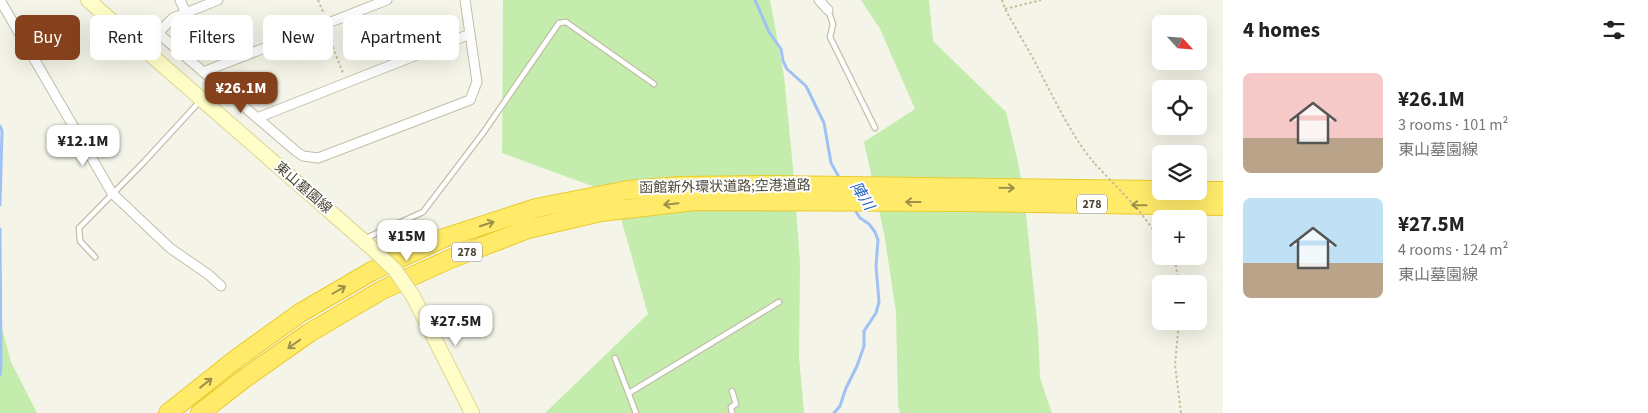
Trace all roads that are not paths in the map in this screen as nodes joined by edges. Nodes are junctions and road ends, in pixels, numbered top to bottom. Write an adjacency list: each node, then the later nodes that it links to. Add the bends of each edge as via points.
1 (0, 0): 19 (street)
2 (88, 0): 13 (street, 東山墓園線)
3 (180, 0): 9 (street)
4 (218, 0): 9 (street)
5 (387, 0): 11 (street)
6 (465, 0): 10 (street)
7 (819, 0): 8 (street)
8 (828, 10): 15 (lane, via 833,24 830,37)
9 (186, 13): 11 (street, via 173,18 158,34)
10 (470, 34): 14 (street); 14 (street, via 477,82 470,100 318,158 303,156)
11 (203, 72): 14 (street)
12 (654, 84): 23 (lane, via 566,22 559,23 483,133 423,212)
13 (202, 99): 19 (lane); 23 (street, 東山墓園線)
14 (257, 118)
15 (875, 128)
16 (1152, 190): 21 (highway, 函館新外環状道路;空港道路 / 278, one-way to 16)
17 (1207, 191): 18 (highway)
18 (1223, 191)
19 (112, 193): 24 (lane, via 79,228 80,241); 25 (street, via 170,248)
20 (772, 193): 21 (highway, 函館新外環状道路;空港道路 / 278); 30 (highway, 函館新外環状道路;空港道路 / 278, one-way to 20, via 300,313 372,271 444,238 536,208 628,190 680,186); 31 (highway, 函館新外環状道路;空港道路 / 278, one-way to 31, via 610,210 528,229 382,290 309,333)
21 (960, 194): 22 (highway, 函館新外環状道路;空港道路 / 278, one-way to 21)
22 (1223, 206)
23 (363, 240): 32 (street, 東山墓園線, bridge, via 395,270 413,296)
24 (96, 256)
25 (221, 286)
26 (780, 302): 29 (lane)
27 (615, 358): 29 (lane)
28 (732, 390): 34 (lane, via 736,404 731,407)
29 (628, 393): 33 (lane)
30 (168, 413)
31 (200, 413)
32 (472, 413)
33 (636, 413)
34 (732, 413)

